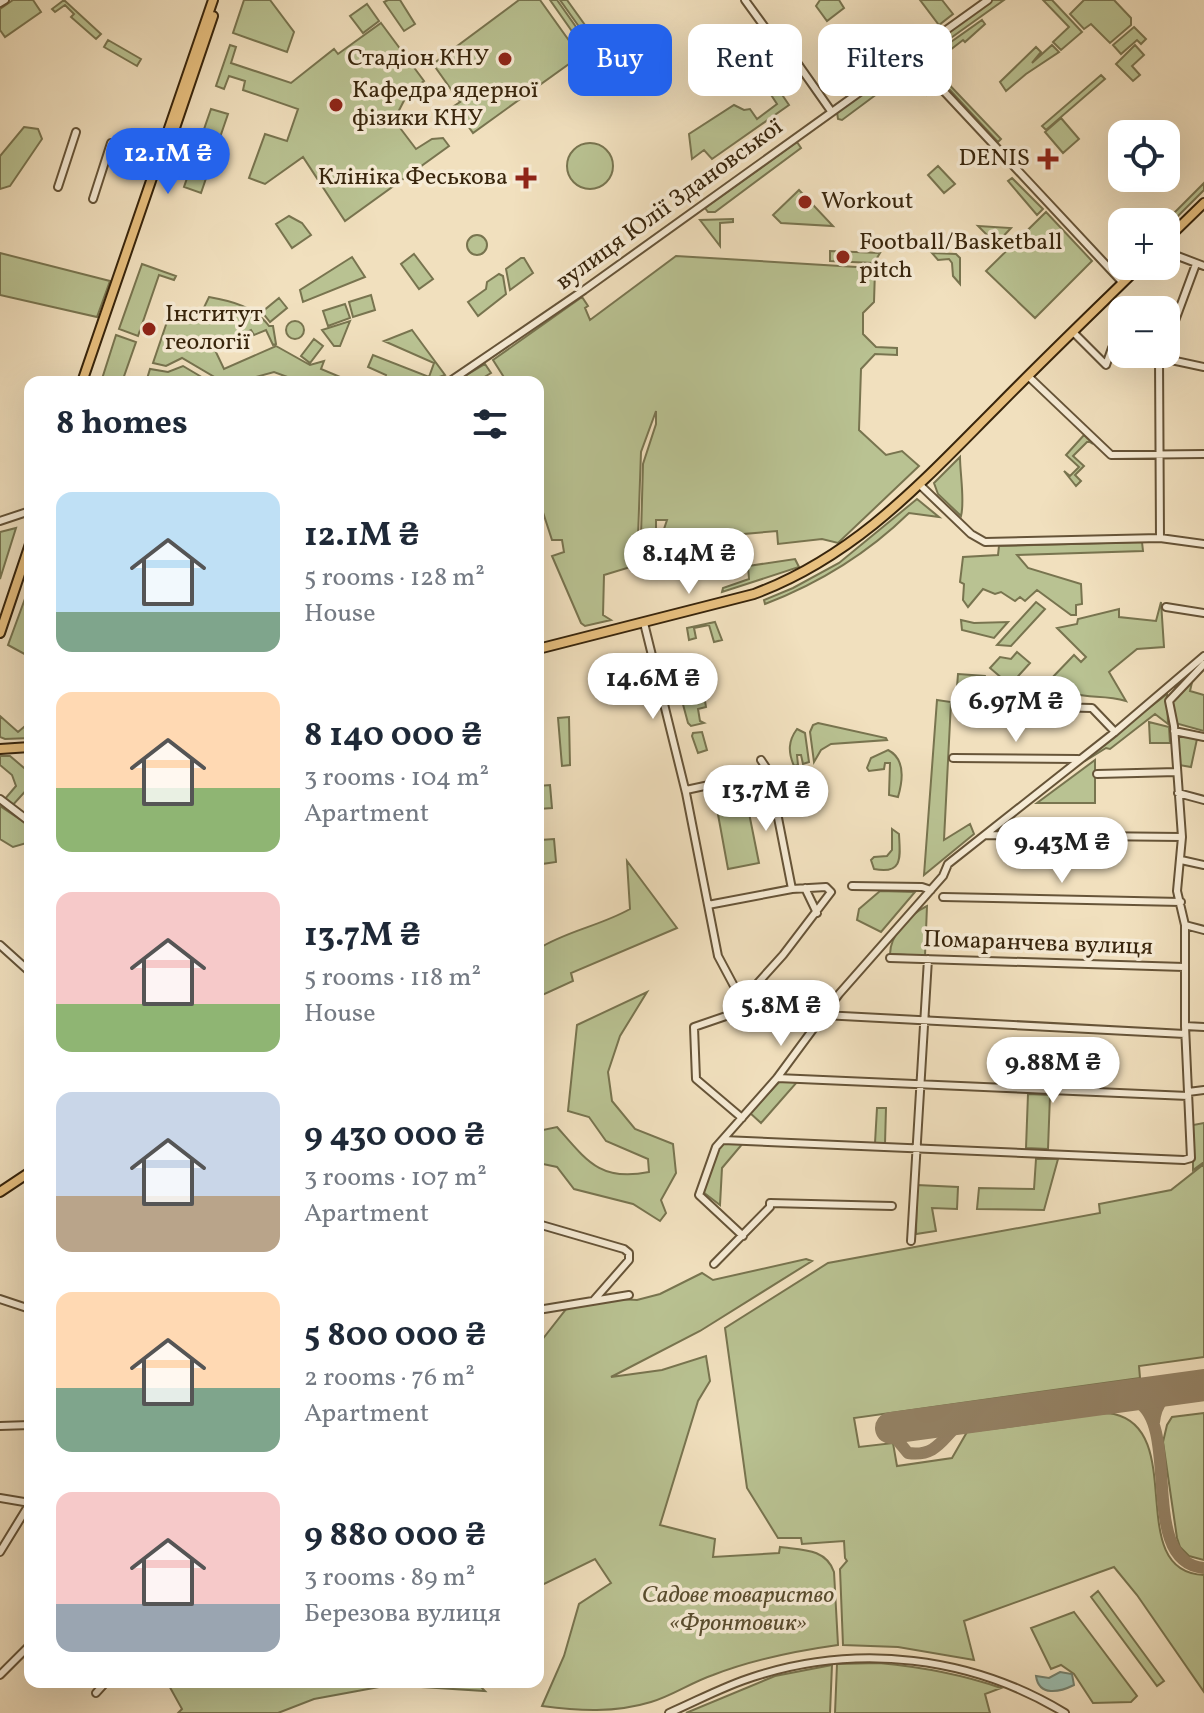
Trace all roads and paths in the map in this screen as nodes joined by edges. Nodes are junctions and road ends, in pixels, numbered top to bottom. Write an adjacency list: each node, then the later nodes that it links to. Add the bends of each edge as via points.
1 (216, 0): 24 (main road)
2 (745, 0): 7 (street)
3 (988, 0): 4 (street, вулиця Юлії Здановської)
4 (952, 25)
5 (852, 96): 7 (street, вулиця Юлії Здановської)
6 (948, 96): 17 (street)
7 (831, 111): 25 (street, вулиця Юлії Здановської)
8 (76, 132): 10 (street)
9 (111, 143): 11 (street)
10 (58, 187)
11 (93, 199)
12 (1204, 203): 13 (main road)
13 (1180, 226)
14 (1180, 257): 15 (street)
15 (1200, 265): 18 (street)
16 (1126, 280): 17 (main road)
17 (1123, 283): 19 (main road)
18 (1180, 312)
19 (1075, 334): 20 (street, via 1106,365); 26 (main road)
20 (1108, 359)
21 (1180, 361): 22 (street)
22 (1204, 367)
23 (1161, 368): 28 (street)
24 (87, 376)
25 (458, 376)
26 (1028, 376): 28 (street, via 1111,455); 29 (main road)
27 (1204, 454): 28 (street)
28 (1160, 455): 32 (street)
29 (919, 484): 32 (street, via 984,542); 37 (main road, via 850,545 798,576 735,600)
30 (24, 513): 31 (street)
31 (0, 521)
32 (1160, 537): 33 (street)
33 (1204, 544)
34 (24, 562): 38 (main road)
35 (1166, 607): 36 (street)
36 (1204, 613)
37 (644, 623): 39 (main road); 54 (street)
38 (0, 633)
39 (544, 648)
40 (1204, 656): 44 (street)
41 (1204, 664): 43 (street, via 1171,697)
42 (962, 705): 44 (street, via 1092,708)
43 (1174, 731): 45 (street); 52 (street)
44 (1115, 732): 49 (street)
45 (1204, 737)
46 (24, 747): 47 (main road)
47 (0, 749)
48 (953, 758): 49 (street)
49 (1078, 759): 59 (street)
50 (761, 760): 51 (street)
51 (769, 772): 54 (street); 65 (street)
52 (1177, 772): 53 (street); 55 (street)
53 (1097, 774)
54 (686, 790): 69 (street)
55 (1178, 793): 57 (street); 60 (street)
56 (0, 799): 58 (street)
57 (1204, 800)
58 (24, 817)
59 (983, 835): 60 (street); 66 (street, via 948,864)
60 (1182, 837): 61 (street)
61 (1181, 860): 62 (street); 68 (street)
62 (1204, 865)
63 (852, 886): 66 (street)
64 (805, 888): 65 (street); 70 (street); 70 (street, via 831,890)
65 (792, 889): 69 (street)
66 (931, 890): 79 (street)
67 (943, 897): 68 (street)
68 (1181, 902): 71 (street)
69 (708, 905): 78 (street, via 722,965)
70 (817, 913): 78 (street)
71 (1185, 925): 72 (street); 77 (street)
72 (1204, 930)
73 (0, 945): 76 (street)
74 (890, 958): 75 (street, Помаранчева вулиця)
75 (928, 959): 77 (street, Помаранчева вулиця); 80 (street)
76 (24, 967)
77 (1184, 967): 82 (street)
78 (746, 997): 87 (street, via 729,1015 694,1027 696,1079)
79 (823, 1015): 80 (street); 83 (street)
80 (925, 1021): 82 (street); 84 (street)
81 (1204, 1027): 82 (street)
82 (1185, 1030): 86 (street)
83 (777, 1078): 84 (street); 87 (street)
84 (920, 1085): 86 (street); 89 (street)
85 (1204, 1090): 86 (street)
86 (1188, 1094): 89 (street, via 1191,1158 1184,1160)
87 (742, 1118): 88 (street)
88 (723, 1140): 89 (street); 94 (street, via 699,1195)
89 (917, 1148): 95 (street)
90 (24, 1176): 91 (main road)
91 (0, 1192)
92 (892, 1206): 94 (street, via 770,1203)
93 (544, 1226): 97 (street, via 624,1249 629,1260)
94 (743, 1236): 96 (street)
95 (911, 1241)
96 (714, 1264)
97 (614, 1277): 99 (street); 101 (street)
98 (629, 1295): 99 (street)
99 (616, 1296): 101 (street)
100 (0, 1299): 102 (street)
101 (594, 1300): 103 (street)
102 (24, 1307)
103 (544, 1309)
104 (24, 1425): 105 (street)
105 (0, 1426)
106 (0, 1498): 107 (street)
107 (24, 1502)
108 (24, 1513): 109 (street)
109 (0, 1552)
110 (24, 1651): 111 (street)
111 (0, 1675)
112 (101, 1688): 113 (street)
113 (96, 1693)
114 (669, 1713): 115 (street, via 752,1677 856,1657 963,1669 1016,1687)
115 (1065, 1713)

